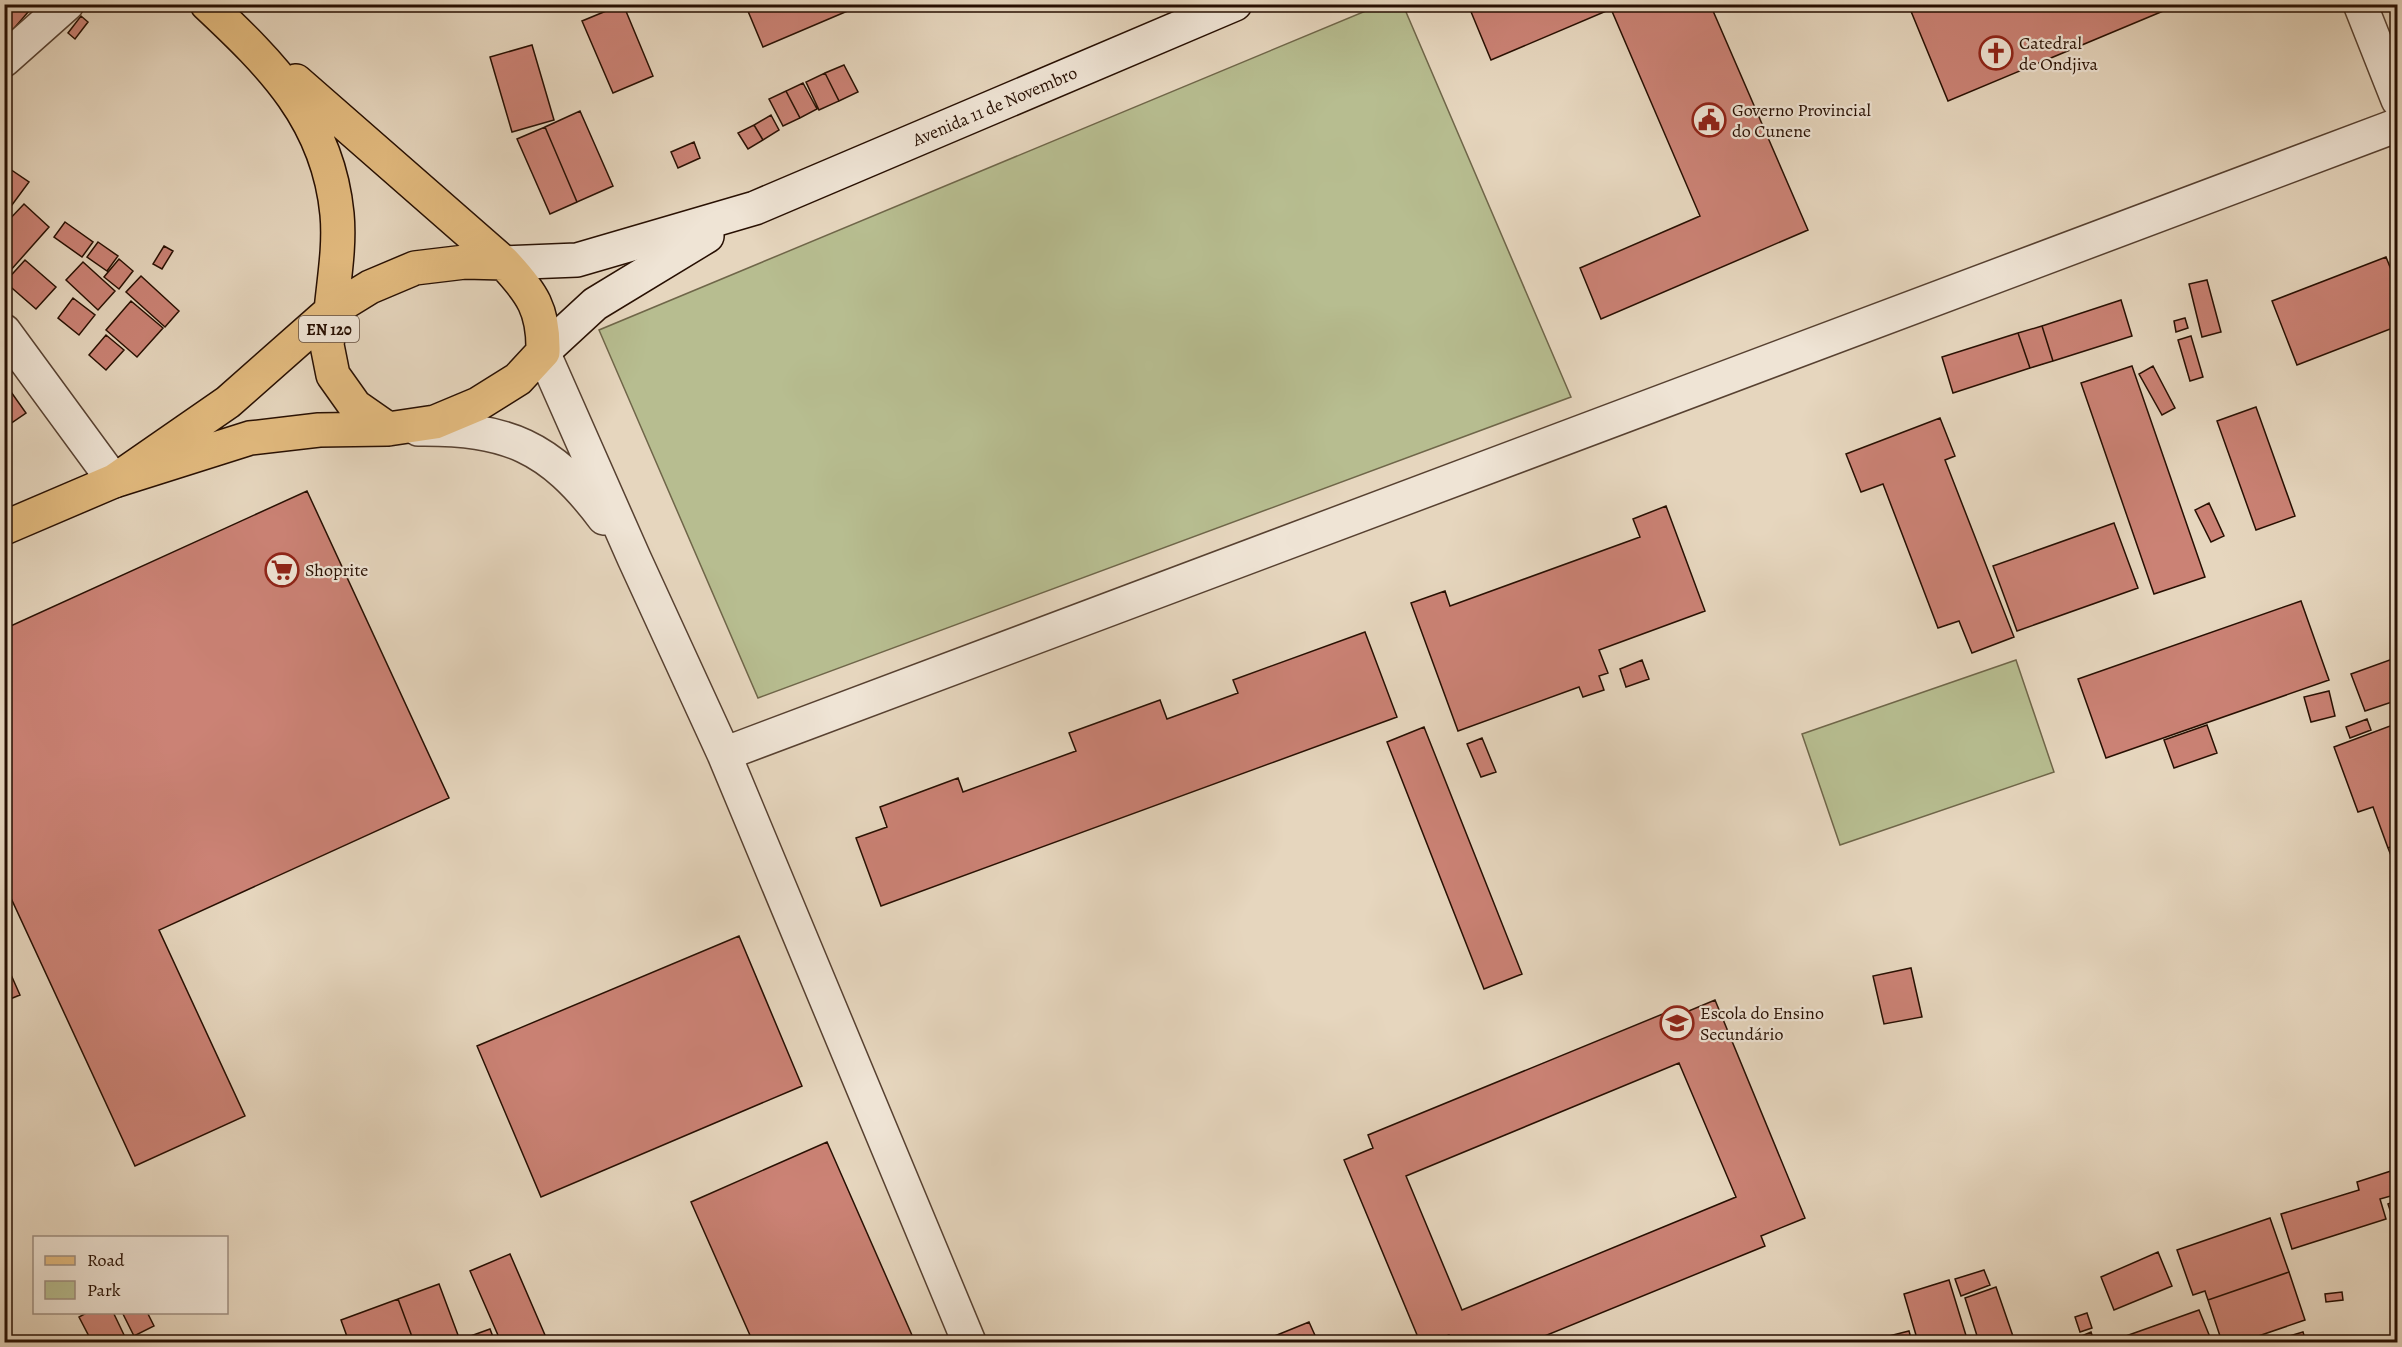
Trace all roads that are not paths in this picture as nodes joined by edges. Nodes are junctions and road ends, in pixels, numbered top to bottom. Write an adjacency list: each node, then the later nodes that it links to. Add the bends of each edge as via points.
1 (67, 4): 5 (street)
2 (208, 4): 9 (main road, EN 120); 10 (main road, EN 120, via 285,84 310,123 327,167 337,214)
3 (1235, 4): 8 (street, Avenida 11 de Novembro)
4 (2360, 4): 6 (street)
5 (4, 60)
6 (2397, 100)
7 (2397, 125): 17 (street)
8 (755, 208): 9 (street, Avenida 11 de Novembro, via 577,260); 12 (street, Avenida 11 de Novembro, via 595,304)
9 (504, 263): 10 (main road, EN 120, via 465,262 415,268 370,287); 12 (main road, EN 120, via 538,306 544,330)
10 (331, 311): 13 (main road, EN 120, via 327,345 333,375 355,406); 14 (main road, via 228,402)
11 (4, 331): 14 (street)
12 (543, 352): 13 (main road, via 518,379 478,404 435,422); 16 (street)
13 (388, 429): 14 (main road, via 319,430 250,438); 16 (street, via 456,428 490,433 525,445 559,467 585,493)
14 (114, 481): 15 (main road)
15 (4, 528)
16 (634, 558): 17 (street)
17 (724, 754): 18 (street)
18 (969, 1342)

